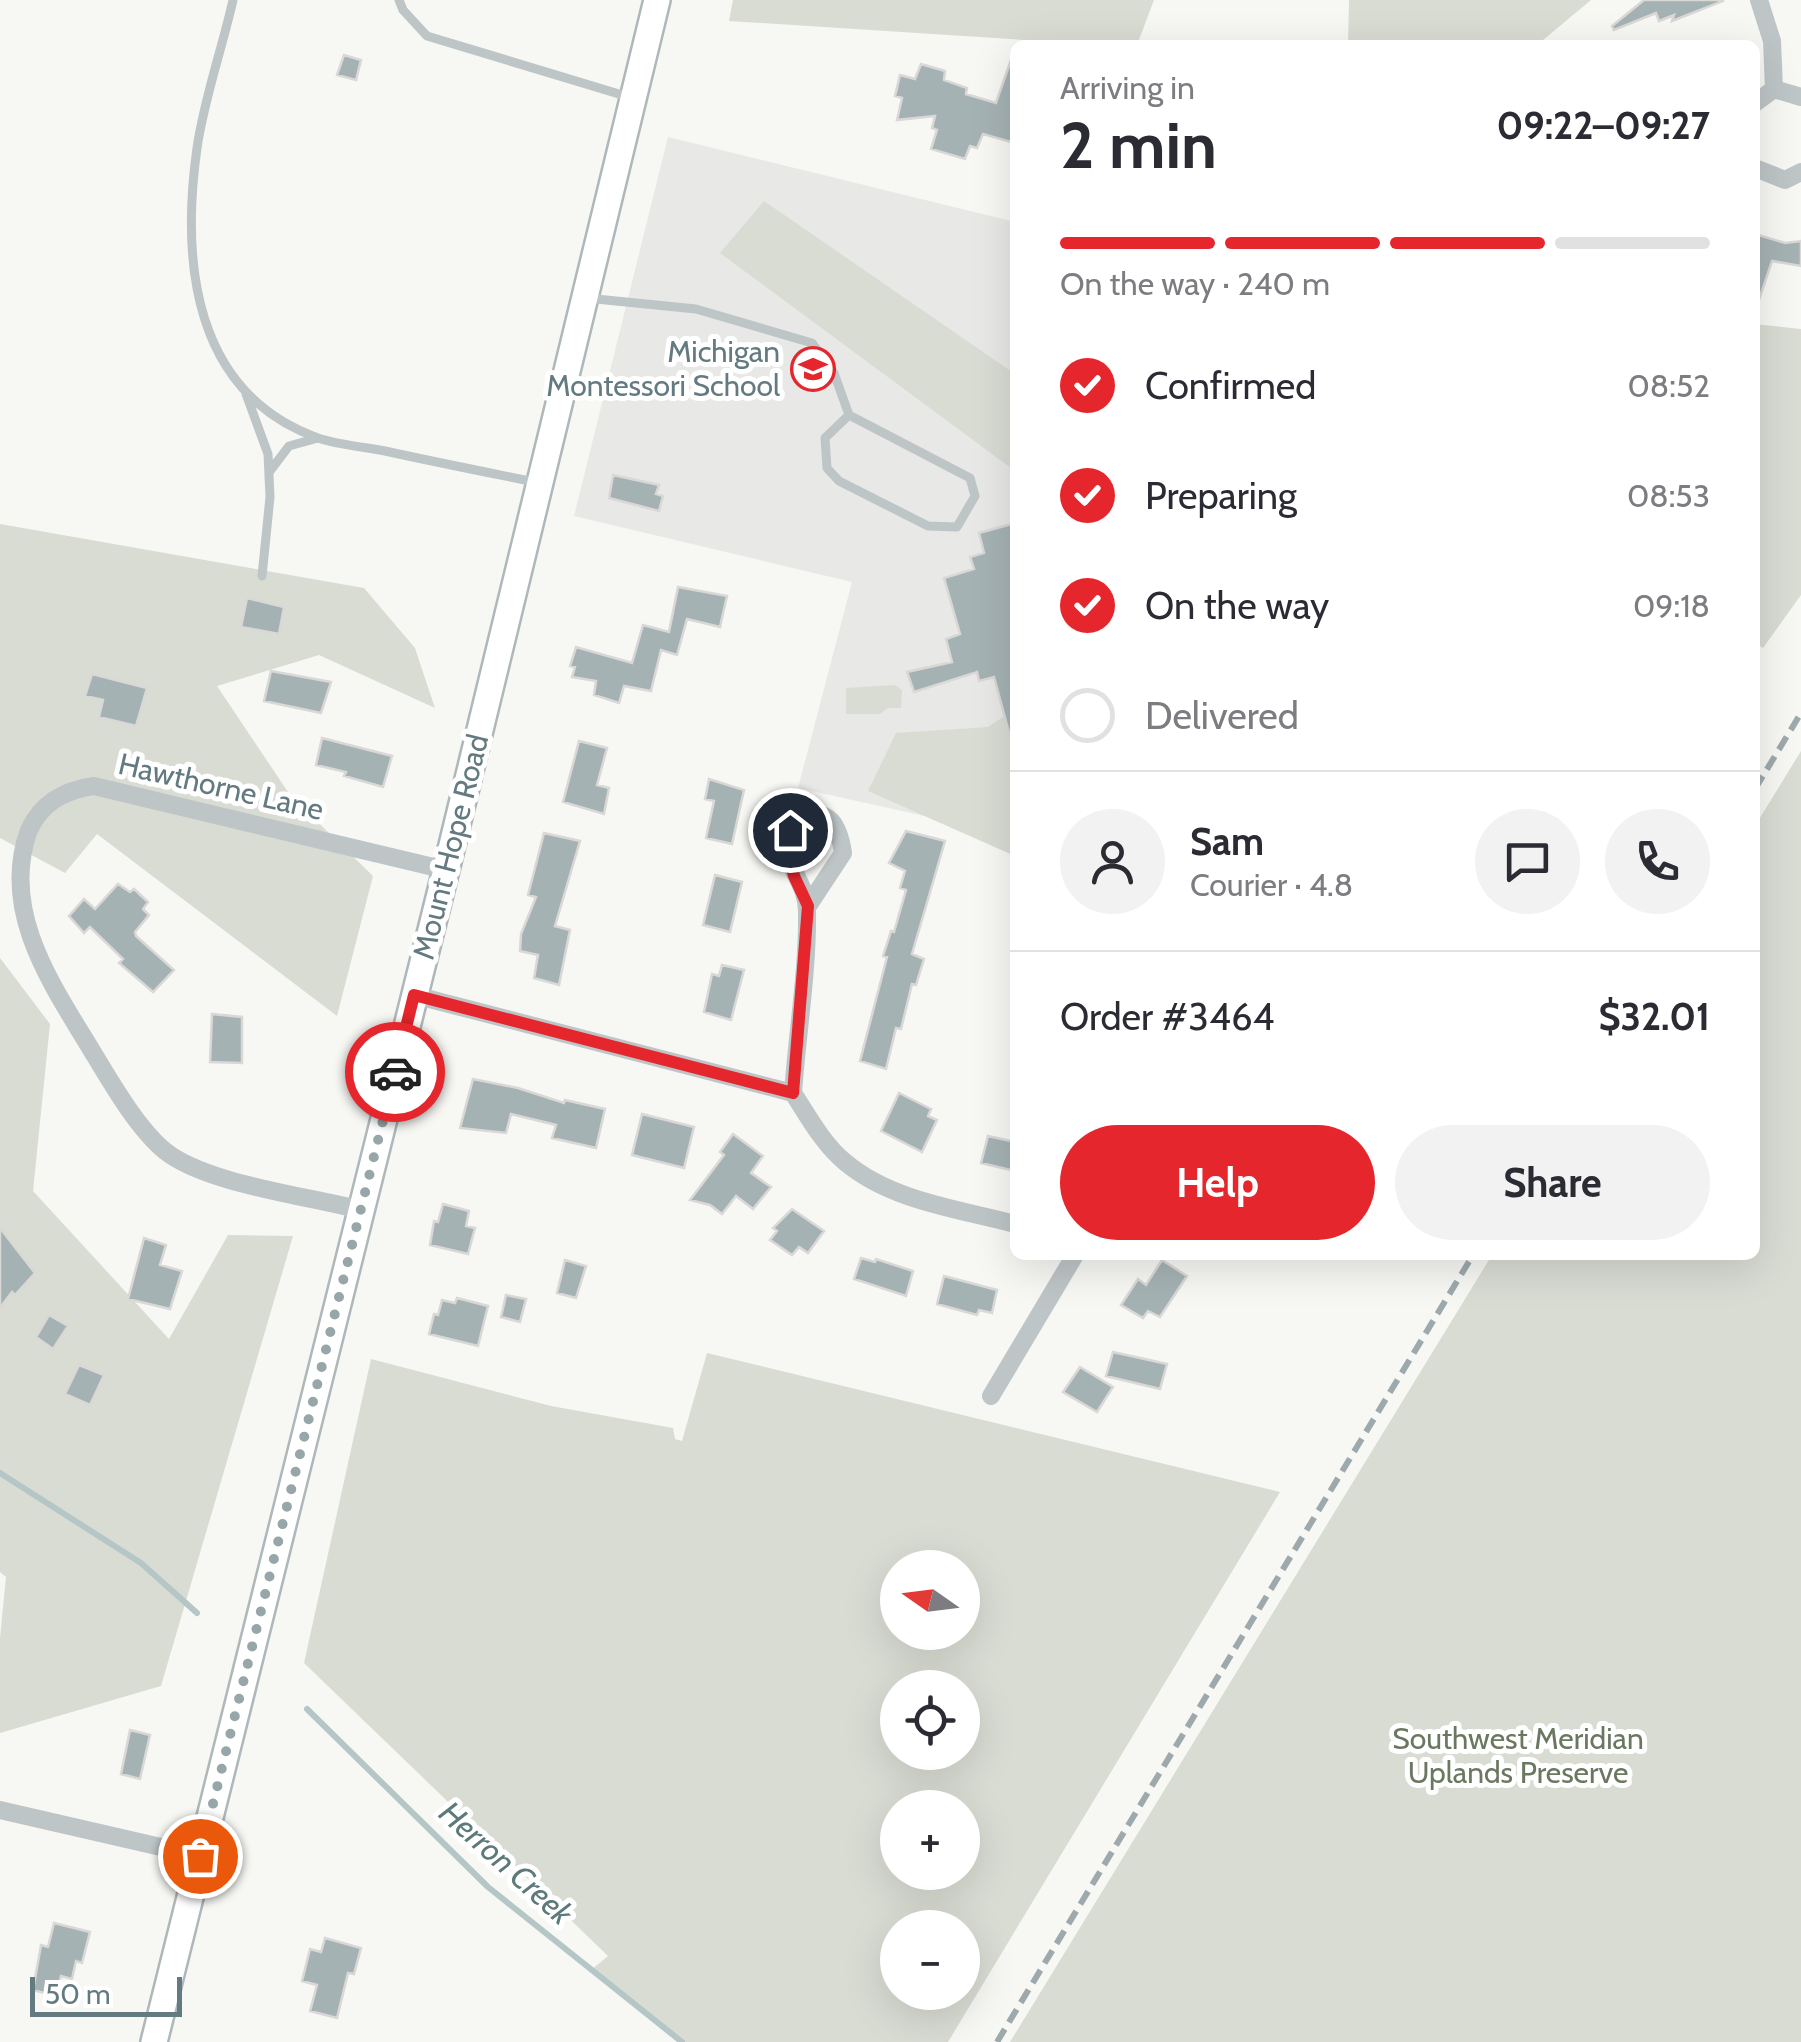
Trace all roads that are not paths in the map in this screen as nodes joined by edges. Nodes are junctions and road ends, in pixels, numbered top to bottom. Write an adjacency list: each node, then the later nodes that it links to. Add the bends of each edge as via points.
1 (233, 0): 12 (lane, via 198,146 191,226 195,290 207,328)
2 (399, 0): 7 (lane, via 426,36)
3 (656, 0): 7 (street, Mount Hope Road)
4 (1759, 0): 5 (street, via 1772,41)
5 (1774, 89): 6 (street); 8 (street)
6 (1801, 97)
7 (633, 98): 11 (street, Mount Hope Road)
8 (1760, 99)
9 (1760, 170): 10 (street, via 1786,180)
10 (1801, 172)
11 (583, 298): 13 (lane, via 696,309 812,343 834,373); 16 (street, Mount Hope Road)
12 (245, 391): 14 (lane); 15 (lane)
13 (850, 414): 13 (lane, via 825,438 827,468 839,481 928,526 957,527 975,496 970,478)
14 (318, 438): 15 (lane, via 288,446); 16 (lane)
15 (269, 472): 17 (lane)
16 (538, 482): 18 (street, Mount Hope Road)
17 (262, 576)
18 (446, 870): 20 (street, Mount Hope Road); 22 (street, Hawthorne Lane, via 94,786 46,806 20,854 18,896 30,946 109,1079 156,1142 207,1172)
19 (808, 906): 19 (street, via 842,853 832,819 811,812 799,815 788,850); 21 (street)
20 (414, 995): 21 (street); 22 (street, Mount Hope Road)
21 (793, 1093): 23 (street, via 844,1161 871,1180)
22 (360, 1210): 27 (street, Mount Hope Road)
23 (1010, 1223)
24 (1071, 1260): 25 (street)
25 (991, 1396)
26 (0, 1810): 27 (street)
27 (200, 1856): 28 (street, Mount Hope Road)
28 (154, 2042)

